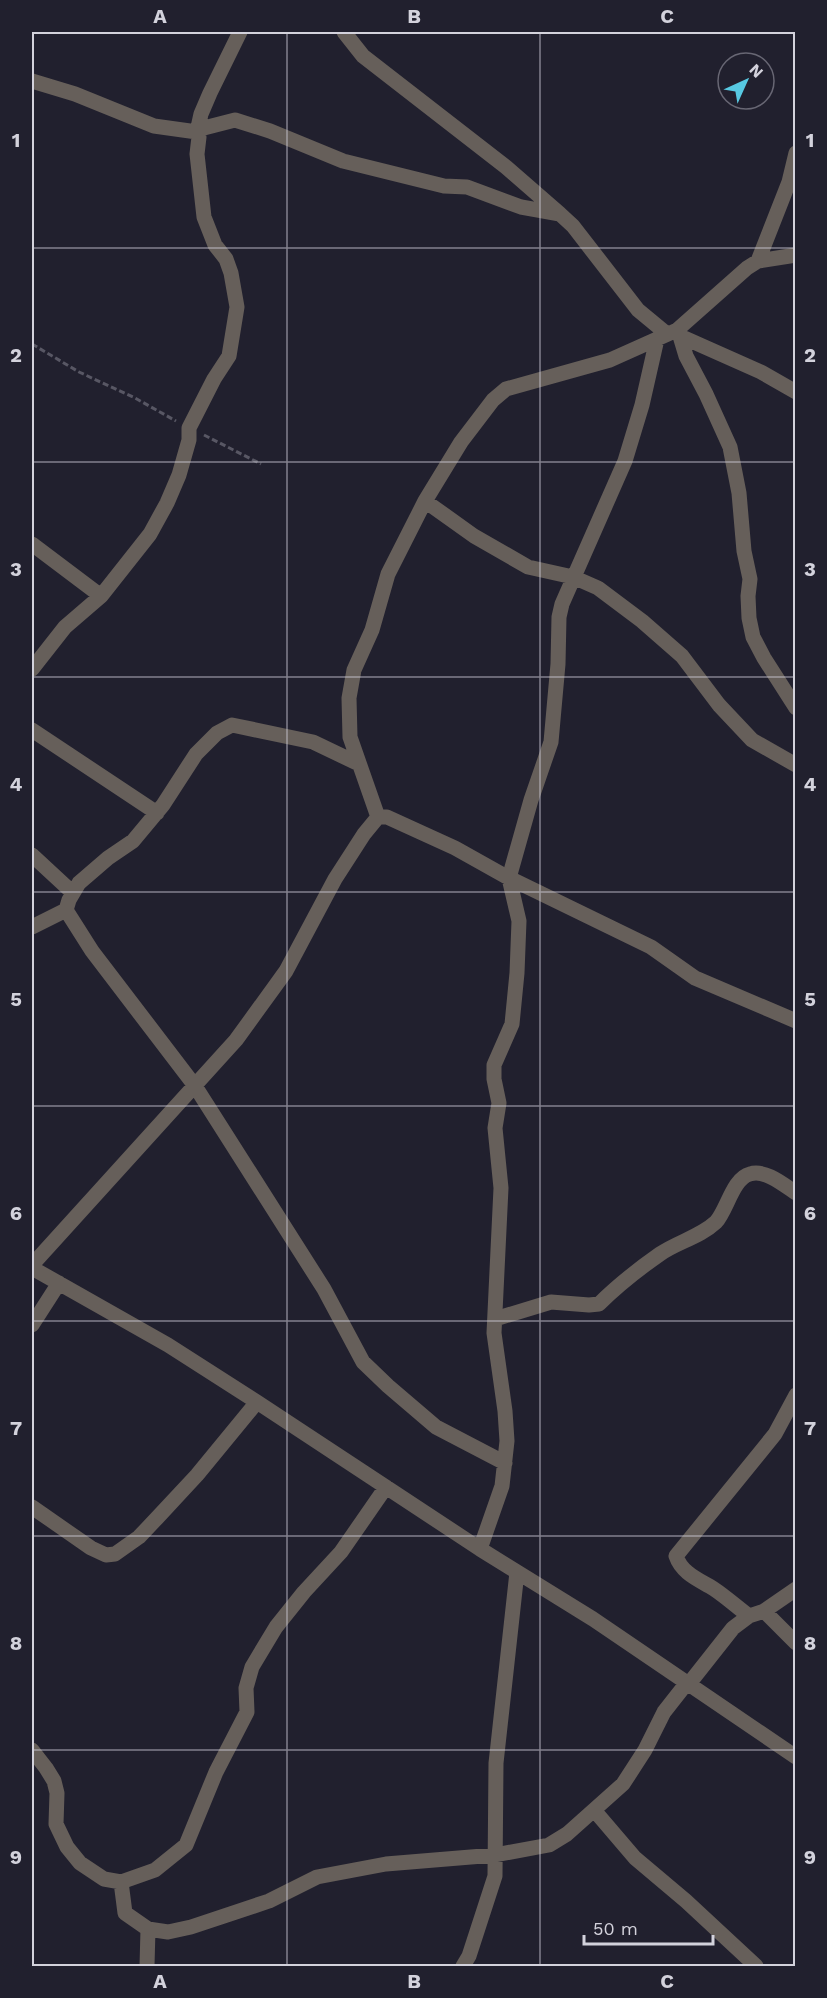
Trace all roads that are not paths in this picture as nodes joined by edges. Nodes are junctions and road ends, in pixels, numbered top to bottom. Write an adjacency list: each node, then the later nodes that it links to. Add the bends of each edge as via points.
1 (240, 32): 4 (street, via 210,93)
2 (344, 32): 6 (street, via 363,56)
3 (32, 81): 4 (street, via 154,126)
4 (197, 132): 6 (street, via 236,120 343,161 444,186 467,187 521,207); 14 (street, via 204,217 215,245 226,259 237,307 229,356 189,428 179,475 167,503 150,534)
5 (795, 153): 8 (street, via 789,182)
6 (560, 214): 9 (street, via 638,310)
7 (795, 255): 8 (street)
8 (758, 261): 9 (street)
9 (670, 335): 10 (street, via 752,368); 11 (street, via 610,360 507,389 493,400 461,442); 13 (street, via 625,461); 16 (street, via 686,356 730,447 750,579 748,618 753,637)
10 (795, 392)
11 (425, 501): 13 (street, via 474,536 528,567); 19 (street, via 388,574 372,630 354,670 349,698 350,737)
12 (32, 544): 14 (street)
13 (573, 577): 20 (street, via 598,588 642,621 682,656 752,740); 24 (street, via 559,617 551,742)
14 (101, 596): 15 (street, via 65,627)
15 (32, 669)
16 (790, 686): 17 (street)
17 (795, 708)
18 (32, 730): 21 (street)
19 (359, 764): 21 (street, via 313,742 232,725 217,733 196,754); 22 (street)
20 (795, 765)
21 (157, 813): 25 (street, via 134,841 108,858)
22 (378, 818): 24 (street, via 397,821); 29 (street, via 335,879 286,971 236,1040)
23 (34, 858): 25 (street)
24 (509, 878): 28 (street, via 651,947 695,978); 33 (street, via 520,939 512,1024 494,1065 499,1103 495,1139 501,1188)
25 (73, 893): 26 (street)
26 (66, 910): 27 (street); 29 (street, via 92,951)
27 (32, 927)
28 (795, 1021)
29 (195, 1086): 31 (street); 37 (street, via 324,1289 363,1362 436,1427)
30 (795, 1192): 33 (street, via 763,1174 750,1174 740,1180 716,1222 661,1253 599,1304 551,1302)
31 (32, 1267): 32 (street)
32 (59, 1283): 34 (street); 36 (street, via 168,1345)
33 (495, 1319): 37 (street, via 506,1412)
34 (32, 1325)
35 (795, 1395): 44 (street, via 775,1434 676,1556 690,1575)
36 (257, 1402): 38 (street); 39 (street, via 158,1518 115,1554 106,1555 91,1548)
37 (505, 1463): 40 (street, via 502,1486)
38 (386, 1487): 40 (street); 51 (street, via 341,1552 276,1628 252,1667 246,1688 247,1712 216,1772 186,1845 155,1870)
39 (32, 1507)
40 (480, 1549): 41 (street)
41 (517, 1572): 46 (street); 50 (street, via 496,1763)
42 (795, 1589): 43 (street)
43 (764, 1611): 44 (street); 45 (street)
44 (749, 1616): 46 (street, via 733,1628)
45 (795, 1643)
46 (687, 1684): 48 (street); 49 (street, via 664,1712 623,1784)
47 (32, 1750): 51 (street, via 54,1781 56,1824 67,1847 80,1863 104,1879)
48 (795, 1757)
49 (594, 1810): 50 (street, via 549,1845); 55 (street, via 634,1858)
50 (495, 1855): 52 (street, via 386,1864 317,1877 269,1901 190,1927 168,1932); 54 (street, via 495,1876)
51 (121, 1882): 52 (street, via 125,1913)
52 (148, 1929): 53 (street)
53 (147, 1966)
54 (463, 1966)
55 (756, 1966)

